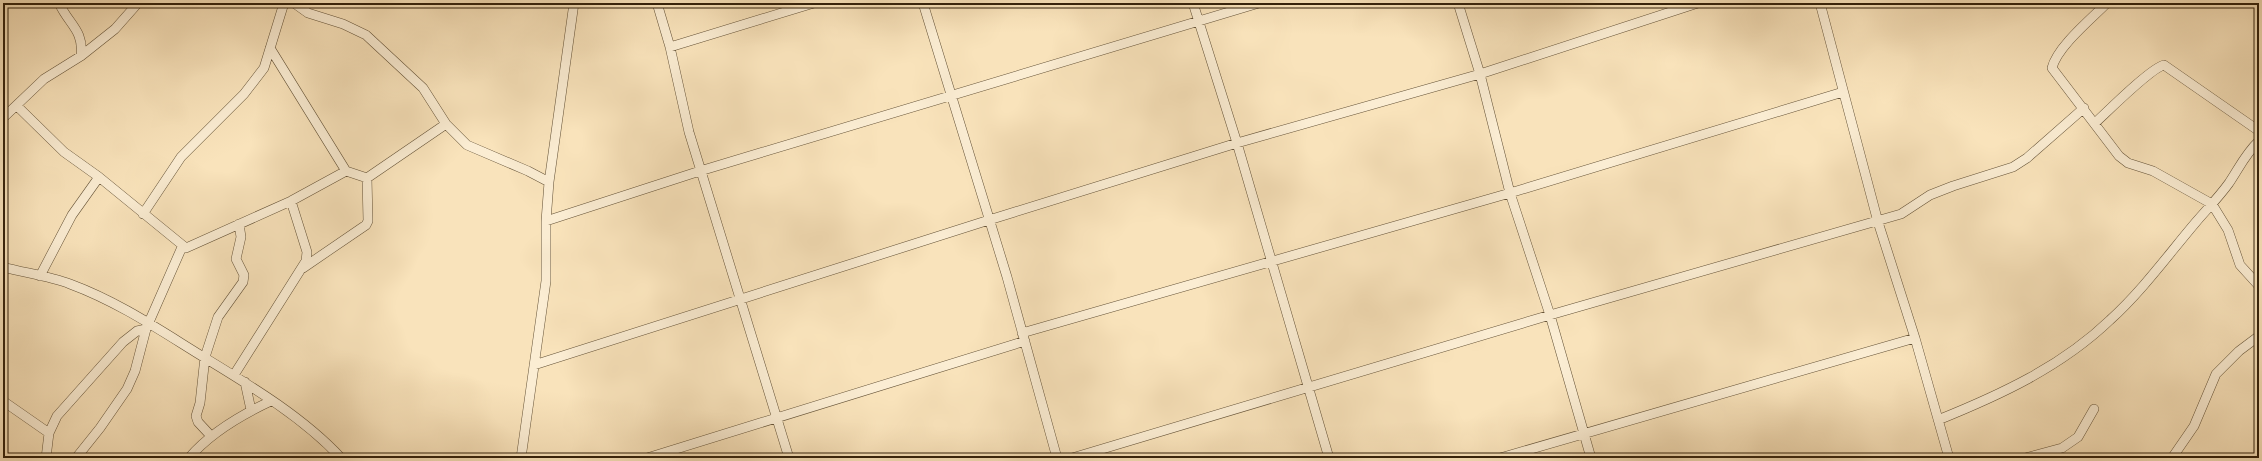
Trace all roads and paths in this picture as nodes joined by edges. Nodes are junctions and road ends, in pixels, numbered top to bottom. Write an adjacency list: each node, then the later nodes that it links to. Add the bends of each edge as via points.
1 (59, 3): 18 (street, via 65,16 79,33)
2 (138, 3): 18 (street, via 115,29)
3 (284, 3): 17 (street)
4 (294, 3): 26 (street, via 308,13 343,24 366,35 423,88)
5 (574, 3): 34 (street)
6 (658, 3): 16 (street)
7 (814, 3): 16 (street)
8 (923, 3): 21 (street)
9 (1193, 3): 15 (street)
10 (1259, 3): 15 (street)
11 (1458, 3): 19 (street)
12 (1698, 3): 19 (street)
13 (1820, 3): 20 (street)
14 (2107, 3): 23 (street, via 2075,35 2054,61 2052,68)
15 (1199, 21): 21 (street); 29 (street)
16 (670, 47): 31 (street)
17 (270, 48): 30 (street); 38 (street, via 267,60 255,80 182,157)
18 (81, 56): 22 (street, via 44,79)
19 (1480, 74): 29 (street); 35 (street)
20 (1843, 92): 35 (street); 41 (street)
21 (951, 97): 31 (street); 39 (street)
22 (17, 106): 24 (street); 32 (street, via 64,152)
23 (2084, 108): 25 (street); 41 (street, via 2027,158 2013,167 1930,195 1900,214)
24 (3, 118)
25 (2096, 122): 27 (street, via 2154,71 2164,66); 37 (street, via 2128,163 2153,171)
26 (446, 124): 33 (street); 34 (street, via 470,146)
27 (2259, 131)
28 (2259, 141): 37 (street, via 2251,148)
29 (1237, 144): 39 (street); 44 (street)
30 (346, 171): 33 (street); 36 (street)
31 (700, 171): 40 (street); 49 (street)
32 (99, 177): 38 (street); 47 (street, via 72,215)
33 (367, 178): 46 (street, via 366,225)
34 (549, 182): 40 (street)
35 (1510, 193): 44 (street); 50 (street)
36 (291, 201): 42 (street); 46 (street, via 307,252)
37 (2212, 204): 48 (street, via 2228,230 2240,265); 65 (street, via 2110,320 2066,356 1996,396)
38 (143, 214): 43 (street)
39 (989, 220): 49 (street); 53 (street)
40 (546, 221): 56 (street, via 546,281)
41 (1878, 222): 50 (street); 54 (street)
42 (239, 224): 43 (street, via 190,247); 55 (street, via 241,238 236,259 244,275 243,282 218,317)
43 (182, 246): 51 (street)
44 (1270, 260): 53 (street); 59 (street)
45 (3, 267): 47 (street)
46 (303, 268): 57 (street)
47 (40, 276): 51 (street, via 71,284 101,297)
48 (2259, 286)
49 (739, 299): 56 (street); 64 (street)
50 (1550, 315): 59 (street); 67 (street)
51 (148, 325): 55 (street); 66 (street, via 123,342 63,408); 70 (street, via 127,390)
52 (2259, 336): 83 (street, via 2239,351 2216,374 2194,426)
53 (1023, 337): 64 (street); 76 (street)
54 (1915, 338): 65 (street); 67 (street)
55 (205, 358): 57 (street); 68 (street, via 196,416)
56 (534, 365): 73 (street)
57 (234, 375): 58 (street)
58 (244, 382): 61 (street); 63 (street)
59 (1308, 387): 77 (street); 78 (street)
60 (3, 401): 66 (street)
61 (271, 401): 63 (street); 72 (street, via 325,441)
62 (2094, 409): 82 (street, via 2078,438 2062,448)
63 (251, 410): 68 (street)
64 (776, 418): 74 (street); 75 (street)
65 (1938, 420): 81 (street)
66 (48, 433): 69 (street)
67 (1584, 433): 79 (street); 80 (street)
68 (211, 436): 71 (street)
69 (46, 458)
70 (76, 458)
71 (189, 458)
72 (341, 458)
73 (521, 458)
74 (647, 458)
75 (789, 458)
76 (1057, 458)
77 (1072, 458)
78 (1329, 458)
79 (1500, 458)
80 (1591, 458)
81 (1949, 458)
82 (2025, 458)
83 (2172, 458)

